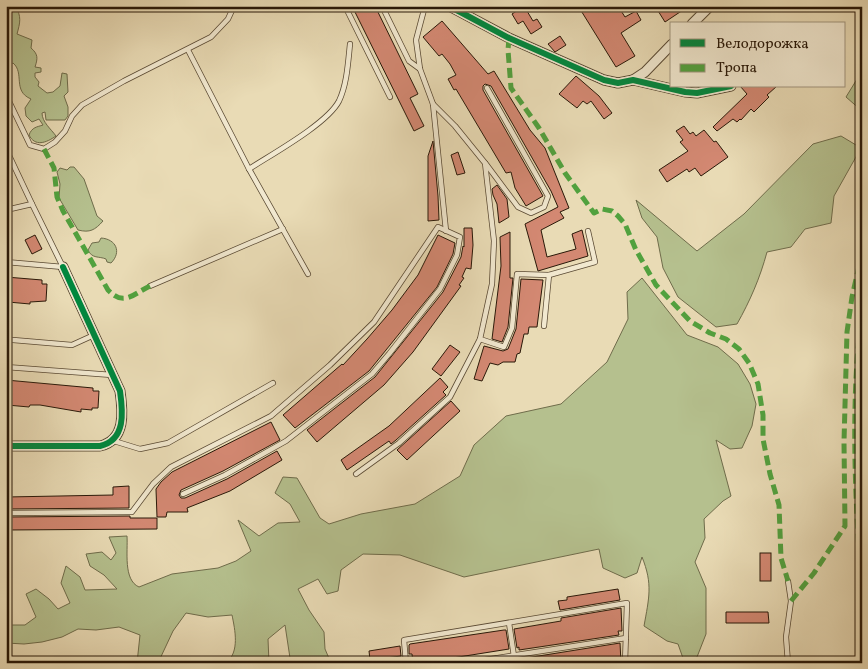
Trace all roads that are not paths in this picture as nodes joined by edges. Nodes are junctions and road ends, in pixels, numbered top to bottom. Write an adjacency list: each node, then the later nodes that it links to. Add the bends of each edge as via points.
1 (234, 6): 10 (lane, via 228,19 211,37)
2 (345, 6): 16 (lane)
3 (382, 6): 11 (lane, via 410,61)
4 (425, 6): 11 (lane, via 416,40)
5 (449, 6): 12 (street, via 509,38 604,80 618,83)
6 (710, 6): 7 (street)
7 (694, 22)
8 (350, 44): 20 (lane, via 346,82 326,119)
9 (670, 46): 12 (street)
10 (188, 50): 15 (lane, via 124,80 82,105 65,131 44,149 30,145); 20 (lane)
11 (420, 70): 17 (lane)
12 (633, 80): 14 (street, via 697,93)
13 (487, 88): 19 (lane, via 548,196 544,207 531,213 518,206)
14 (725, 88)
15 (6, 95)
16 (390, 96)
17 (433, 104): 19 (lane); 24 (lane)
18 (6, 150): 21 (lane)
19 (485, 163): 33 (lane, via 494,241 492,284)
20 (249, 168): 23 (lane)
21 (32, 204): 22 (lane); 27 (lane)
22 (6, 210)
23 (283, 229): 28 (lane); 30 (lane)
24 (446, 231): 41 (lane, via 460,237 460,246 440,288 372,374 286,441); 42 (lane, via 438,227 374,322 330,365 270,416 171,467 132,512)
25 (588, 231): 29 (lane, via 595,262)
26 (6, 262): 27 (lane)
27 (63, 267): 32 (street)
28 (308, 274)
29 (549, 275): 31 (lane); 33 (lane, via 517,274 512,328 504,347)
30 (150, 286)
31 (544, 326)
32 (94, 335): 34 (lane, via 72,344); 36 (street)
33 (480, 339): 40 (lane, via 450,397 399,443)
34 (13, 340)
35 (6, 368): 36 (lane)
36 (112, 375): 38 (street, via 122,402 119,433)
37 (272, 383): 38 (lane, via 168,443 140,449)
38 (114, 441): 39 (street, via 100,446)
39 (6, 446)
40 (356, 474)
41 (183, 494)
42 (6, 513)
43 (788, 581): 51 (lane, via 791,601 786,637)
44 (509, 623): 45 (lane, via 627,603); 46 (lane); 47 (lane, via 404,640)
45 (626, 638): 46 (lane); 50 (lane)
46 (514, 655): 48 (lane); 49 (lane)
47 (406, 663)
48 (464, 663)
49 (515, 663)
50 (625, 663)
51 (788, 663)

